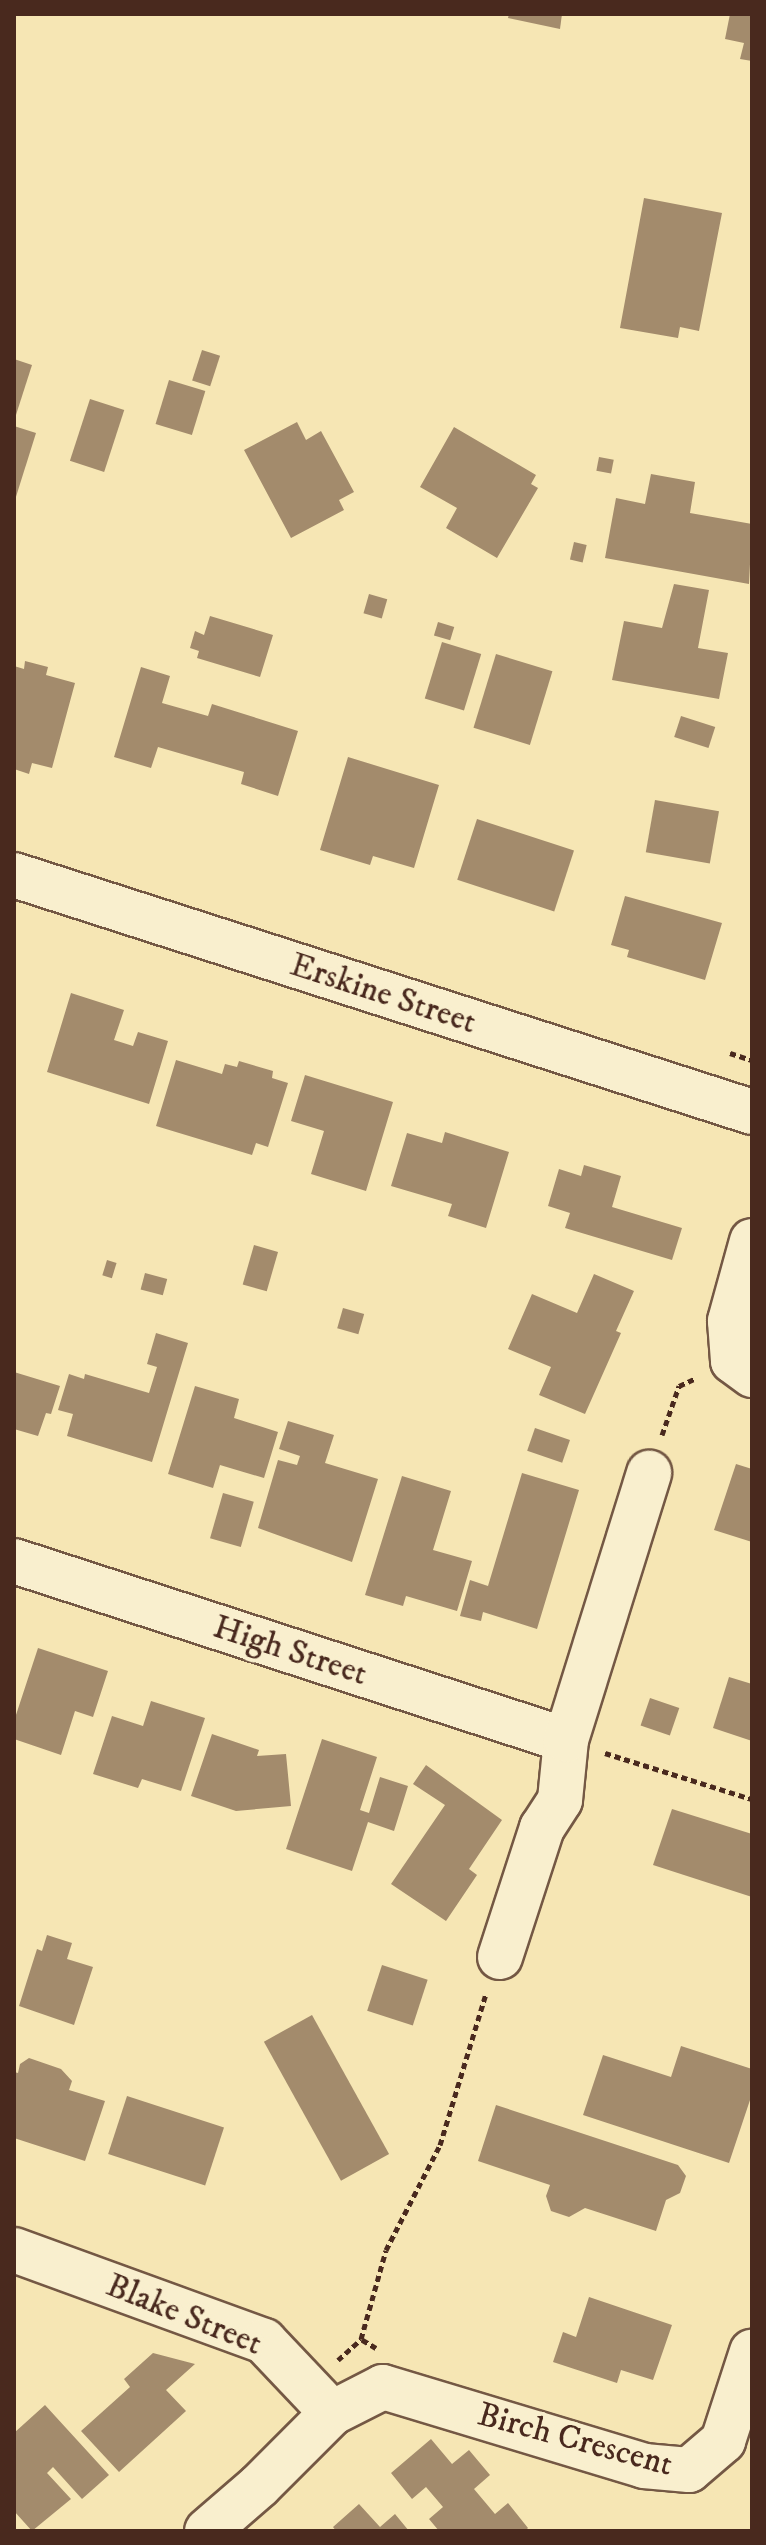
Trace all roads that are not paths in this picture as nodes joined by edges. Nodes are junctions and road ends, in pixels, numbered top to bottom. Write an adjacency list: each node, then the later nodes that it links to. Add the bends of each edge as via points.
1 (14, 875): 2 (street, Erskine Street)
2 (752, 1112)
3 (752, 1241): 4 (street, via 730,1321 733,1361)
4 (752, 1375)
5 (649, 1473): 7 (street)
6 (14, 1561): 7 (street, High Street)
7 (582, 1745): 8 (street, via 560,1800 542,1828)
8 (500, 1957)
9 (14, 2250): 11 (street, Blake Street, via 264,2341)
10 (752, 2352): 11 (street, Birch Crescent, via 723,2441 689,2470 644,2466 383,2387)
11 (332, 2413): 12 (street, Birch Crescent)
12 (207, 2531)

